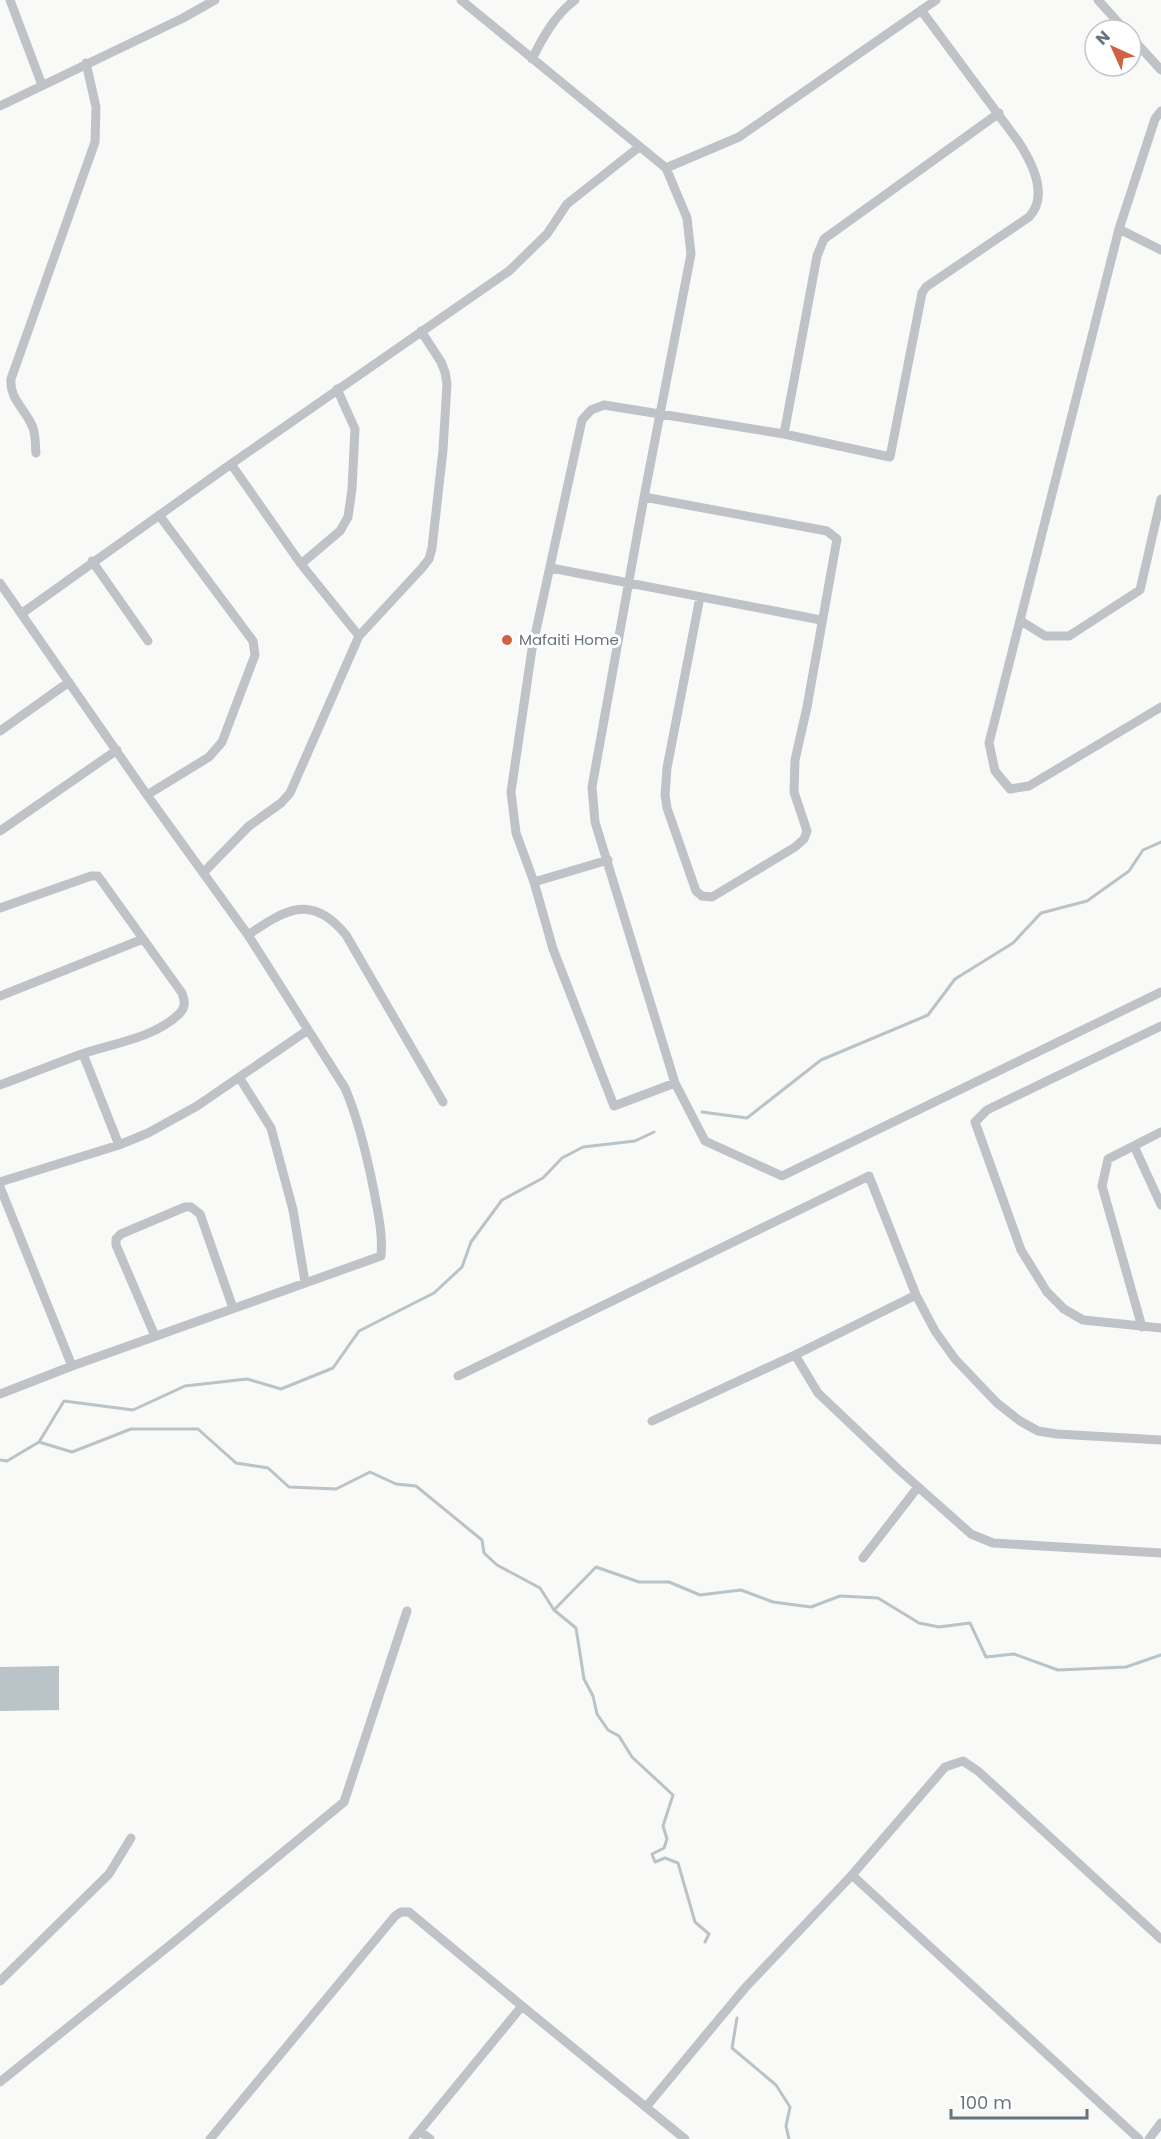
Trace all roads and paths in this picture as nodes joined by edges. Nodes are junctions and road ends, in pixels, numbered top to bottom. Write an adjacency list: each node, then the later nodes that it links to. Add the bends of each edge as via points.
1 (10, 0): 13 (street)
2 (215, 0): 11 (street)
3 (461, 0): 10 (street)
4 (574, 0): 10 (street, via 543,37)
5 (936, 0): 7 (street)
6 (1098, 0): 8 (street)
7 (921, 10): 16 (street); 18 (street, via 739,137)
8 (1114, 18)
9 (1143, 50): 12 (street)
10 (532, 59): 17 (street)
11 (87, 63): 13 (street); 25 (street, via 96,107 94,142 10,385 33,428)
12 (1161, 70)
13 (42, 85): 14 (street)
14 (0, 106)
15 (1161, 111): 19 (street)
16 (999, 113): 24 (street, via 824,239 817,256); 24 (street, via 1031,162 1038,193 1034,211 922,293 890,457)
17 (639, 147): 18 (street); 21 (street, via 567,204 547,234 509,271)
18 (666, 168): 23 (street, via 687,218 691,254)
19 (1119, 229): 20 (street); 38 (street)
20 (1161, 250)
21 (421, 331): 22 (street); 39 (street, via 441,362 447,384 432,548 422,568)
22 (337, 389): 26 (street); 31 (street, via 356,440 348,517 340,531)
23 (662, 414): 24 (street); 27 (street); 32 (street, via 604,405 591,410 582,420)
24 (784, 434)
25 (36, 453)
26 (231, 464): 29 (street); 31 (street)
27 (644, 497): 33 (street); 37 (street, via 830,532 837,539)
28 (1161, 499): 38 (street, via 1140,590 1069,636 1044,636)
29 (159, 514): 30 (street); 45 (street, via 253,641 255,655 217,749)
30 (92, 561): 36 (street); 40 (street)
31 (301, 564): 39 (street)
32 (551, 568): 33 (street); 49 (street, via 532,649 511,792 516,833)
33 (629, 582): 35 (street); 47 (street, via 592,786 596,822)
34 (0, 584): 36 (street)
35 (700, 597): 37 (street); 37 (street, via 665,795 696,891 702,896 715,896 804,839 807,831 794,792 795,760)
36 (21, 614): 41 (street)
37 (821, 620)
38 (1021, 621): 42 (street, via 989,743 995,771 1010,789 1029,786)
39 (358, 636): 48 (street, via 290,793 249,826)
40 (148, 641)
41 (69, 682): 43 (street); 44 (street)
42 (1161, 707)
43 (0, 731)
44 (117, 750): 45 (street); 46 (street)
45 (147, 795): 48 (street)
46 (0, 831)
47 (608, 860): 49 (street); 59 (street)
48 (203, 873): 51 (street)
49 (534, 882): 59 (street, via 553,949 614,1106)
50 (0, 908): 52 (street, via 95,875 102,879)
51 (248, 934): 56 (street); 61 (street, via 286,912 308,909 328,916 346,935)
52 (143, 939): 54 (street); 57 (street, via 182,993 183,1008 145,1035)
53 (1161, 992): 59 (street, via 782,1176 705,1141)
54 (0, 996)
55 (1161, 1026): 71 (street, via 987,1110 975,1122 1021,1250 1047,1292 1083,1320)
56 (308, 1030): 58 (street); 68 (street, via 352,1106 367,1155 383,1235 381,1256)
57 (83, 1054): 60 (street); 63 (street)
58 (239, 1077): 63 (street, via 178,1118); 68 (street, via 271,1128 293,1210)
59 (675, 1083)
60 (0, 1085)
61 (443, 1102)
62 (1161, 1132): 64 (street)
63 (119, 1145): 65 (street)
64 (1134, 1146): 67 (street); 71 (street, via 1107,1158 1102,1186)
65 (0, 1182)
66 (0, 1187): 75 (street)
67 (1161, 1205)
68 (305, 1282): 70 (street)
69 (916, 1294): 74 (street); 76 (street, via 869,1176); 79 (street, via 935,1331 956,1359 997,1403 1020,1421 1038,1431 1058,1434)
70 (234, 1308): 73 (street); 73 (street, via 200,1214 185,1207 116,1239)
71 (1142, 1327): 72 (street)
72 (1161, 1328)
73 (155, 1336): 75 (street)
74 (795, 1355): 78 (street); 80 (street, via 818,1393)
75 (72, 1366): 77 (street)
76 (458, 1376)
77 (0, 1394)
78 (652, 1421)
79 (1161, 1440)
80 (918, 1487): 81 (street, via 971,1534 993,1543); 82 (street)
81 (1161, 1553)
82 (862, 1558)
83 (407, 1611): 89 (street, via 344,1802)
84 (131, 1838): 87 (street, via 109,1874)
85 (852, 1875): 86 (street, via 945,1767 963,1761 978,1770); 90 (street, via 744,1989); 96 (street)
86 (1161, 1939)
87 (0, 1981)
88 (522, 2006): 90 (street); 92 (street); 93 (street, via 409,1912 401,1912)
89 (0, 2082)
90 (646, 2107): 95 (street)
91 (1161, 2123): 97 (street)
92 (416, 2135): 94 (street)
93 (210, 2139)
94 (430, 2139)
95 (685, 2139)
96 (1139, 2139)
97 (1149, 2139)

